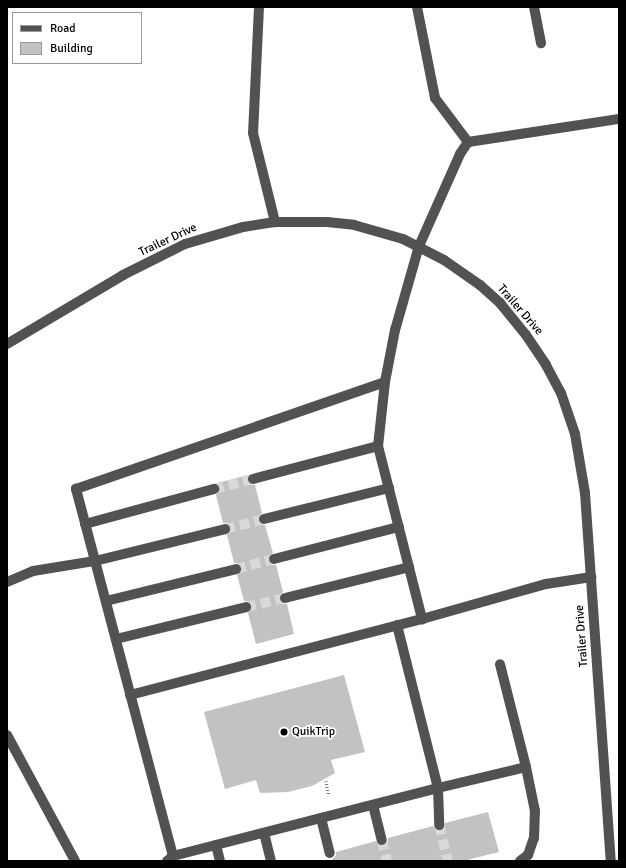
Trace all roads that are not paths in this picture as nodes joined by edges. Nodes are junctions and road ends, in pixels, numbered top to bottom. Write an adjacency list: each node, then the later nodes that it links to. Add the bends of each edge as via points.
1 (259, 7): 7 (street, via 252,133)
2 (417, 7): 6 (street, via 435,98)
3 (534, 7): 4 (street)
4 (541, 43)
5 (619, 119): 6 (street)
6 (468, 142): 8 (street, via 460,154)
7 (275, 222): 8 (street, Trailer Drive, via 328,222 354,225); 9 (street, Trailer Drive, via 243,227 185,244 123,276)
8 (419, 246): 10 (street, via 395,330); 23 (street, Trailer Drive, via 480,285 500,303 526,335 561,393 574,434 585,493)
9 (7, 344)
10 (385, 382): 11 (street); 16 (street, via 76,488)
11 (378, 446): 12 (street); 13 (street)
12 (253, 479)
13 (389, 488): 15 (street); 17 (street)
14 (214, 489): 16 (street)
15 (264, 519)
16 (85, 524): 20 (street)
17 (399, 527): 19 (street); 21 (street)
18 (225, 529): 20 (street)
19 (274, 559)
20 (95, 561): 24 (street, via 33,571); 26 (street)
21 (409, 567): 25 (street); 28 (street)
22 (236, 568): 26 (street)
23 (591, 577): 28 (street, via 546,584); 48 (street, Trailer Drive)
24 (7, 582)
25 (285, 598)
26 (106, 601): 30 (street)
27 (246, 607): 30 (street)
28 (422, 619): 29 (street)
29 (397, 625): 32 (street); 35 (street)
30 (116, 639): 32 (street)
31 (500, 664): 34 (street)
32 (130, 695): 43 (street)
33 (7, 735): 44 (street)
34 (526, 767): 35 (street); 47 (street, via 535,811 534,838 528,855)
35 (438, 788): 36 (street); 38 (street)
36 (373, 805): 37 (street); 40 (street)
37 (321, 818): 39 (street); 42 (street)
38 (439, 825)
39 (264, 833): 41 (street); 46 (street)
40 (382, 840)
41 (216, 845): 43 (street); 45 (street)
42 (330, 853)
43 (170, 859)
44 (75, 861)
45 (220, 861)
46 (271, 861)
47 (520, 861)
48 (611, 861)

